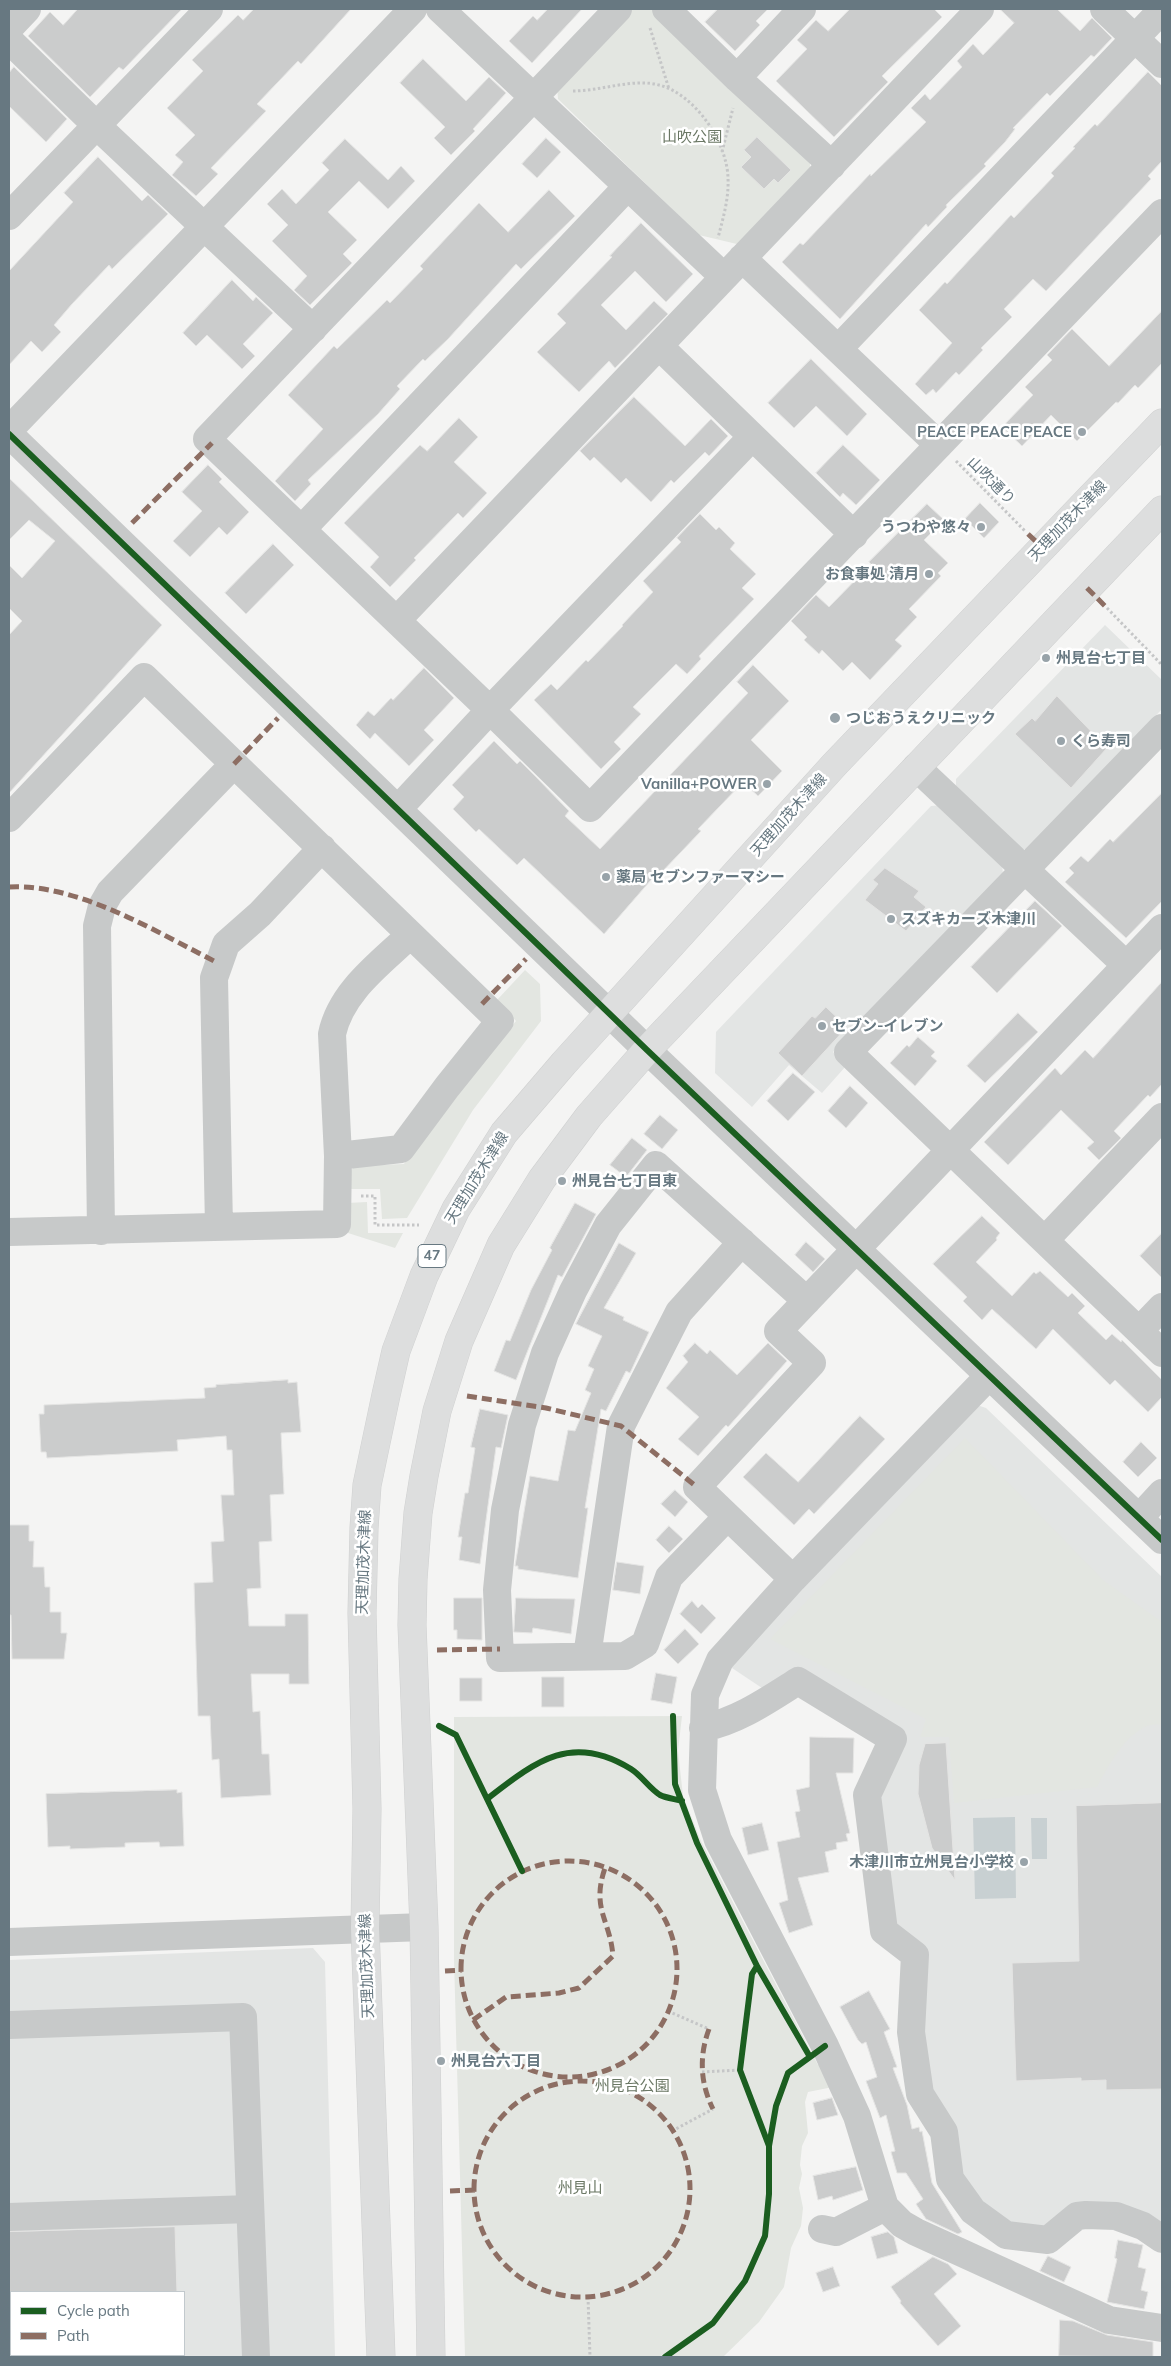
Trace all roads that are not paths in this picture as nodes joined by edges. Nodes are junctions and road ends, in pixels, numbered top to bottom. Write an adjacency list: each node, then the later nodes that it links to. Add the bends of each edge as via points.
1 (27, 9): 11 (street)
2 (209, 9): 17 (street)
3 (413, 9): 22 (street)
4 (440, 9): 16 (street)
5 (618, 9): 16 (street)
6 (802, 9): 15 (street)
7 (980, 9): 18 (street)
8 (1104, 9): 12 (street)
9 (1162, 10): 12 (street)
10 (658, 18): 15 (street)
11 (9, 28)
12 (1135, 38): 14 (street); 27 (street)
13 (9, 40): 17 (street)
14 (1162, 64)
15 (737, 78): 18 (street)
16 (533, 98): 19 (street); 25 (street)
17 (96, 125): 21 (street); 22 (street)
18 (832, 164): 23 (street)
19 (628, 187): 24 (street); 34 (street)
20 (1162, 213): 32 (street)
21 (9, 216)
22 (204, 227): 25 (street); 29 (street)
23 (742, 258): 24 (street); 27 (street)
24 (714, 268): 26 (street)
25 (313, 329): 34 (street, via 207,439)
26 (659, 346): 31 (street); 36 (street)
27 (839, 348): 32 (street)
28 (1162, 423): 48 (main road, 天理加茂木津線 / 47, via 835,764)
29 (9, 430)
30 (9, 434): 41 (street)
31 (752, 437): 35 (street); 37 (street)
32 (939, 444): 35 (street)
33 (1162, 510): 40 (main road)
34 (302, 529): 36 (street)
35 (854, 534): 37 (street, via 590,808)
36 (397, 620): 37 (street)
37 (490, 710): 41 (street)
38 (1162, 728): 44 (street)
39 (234, 764): 42 (street, via 144,677); 43 (street); 54 (street, via 110,892 102,906 97,926)
40 (916, 766): 44 (street); 49 (main road)
41 (398, 809): 48 (street)
42 (9, 818)
43 (322, 848): 46 (street); 53 (street, via 260,914 226,944 214,978)
44 (1024, 869): 47 (street); 51 (street, via 848,1052)
45 (1162, 928): 47 (street)
46 (410, 935): 52 (street, via 349,995 336,1018 333,1044); 52 (street, via 500,1021 401,1149)
47 (1126, 966): 51 (street)
48 (608, 1012): 49 (street); 72 (main road, 天理加茂木津線 / 47, via 504,1133 456,1209 424,1276 396,1351 368,1484 364,1528 362,1612 367,1809)
49 (647, 1050): 58 (street); 71 (main road, via 590,1116 542,1179 501,1245 459,1341 437,1411 418,1513 412,1579)
50 (1162, 1116): 56 (street)
51 (950, 1150): 56 (street); 58 (street)
52 (338, 1156): 53 (street, via 337,1224)
53 (219, 1228): 54 (street)
54 (101, 1231): 55 (street)
55 (9, 1232)
56 (1045, 1240): 61 (street)
57 (742, 1242): 59 (street); 69 (street, via 679,1312 621,1426); 69 (street, via 656,1165 608,1225 572,1291 545,1353 522,1425 505,1510 497,1590 500,1658)
58 (857, 1248): 59 (street); 63 (street)
59 (807, 1301): 65 (street, via 778,1331 812,1364 697,1487)
60 (1162, 1307): 61 (street)
61 (1139, 1331): 62 (street)
62 (1162, 1353)
63 (989, 1376): 66 (street); 68 (street)
64 (1162, 1494): 66 (street)
65 (727, 1517): 68 (street); 69 (street, via 669,1577 645,1644 625,1656)
66 (1139, 1518): 67 (street)
67 (1162, 1540)
68 (792, 1579): 70 (street, via 720,1660 705,1696)
69 (588, 1656)
70 (702, 1728): 75 (street, via 702,1790 718,1840 826,2046 857,2116); 79 (street, via 730,1720 798,1681 893,1739 867,1796 884,1931 915,1955 911,2032 920,2094 944,2132 950,2179 973,2211 1006,2235 1048,2240 1077,2216 1086,2215 1116,2216 1143,2226)
71 (424, 1927): 72 (street); 83 (main road)
72 (364, 1928): 73 (street); 82 (main road, 天理加茂木津線 / 47)
73 (9, 1942)
74 (9, 2025): 76 (street, via 243,2016)
75 (885, 2207): 78 (street, via 836,2232); 80 (street, via 902,2224 916,2232 1109,2320)
76 (250, 2209): 77 (street); 81 (street)
77 (9, 2217)
78 (822, 2230)
79 (1162, 2239)
80 (1162, 2328)
81 (256, 2357)
82 (381, 2357)
83 (431, 2357)

